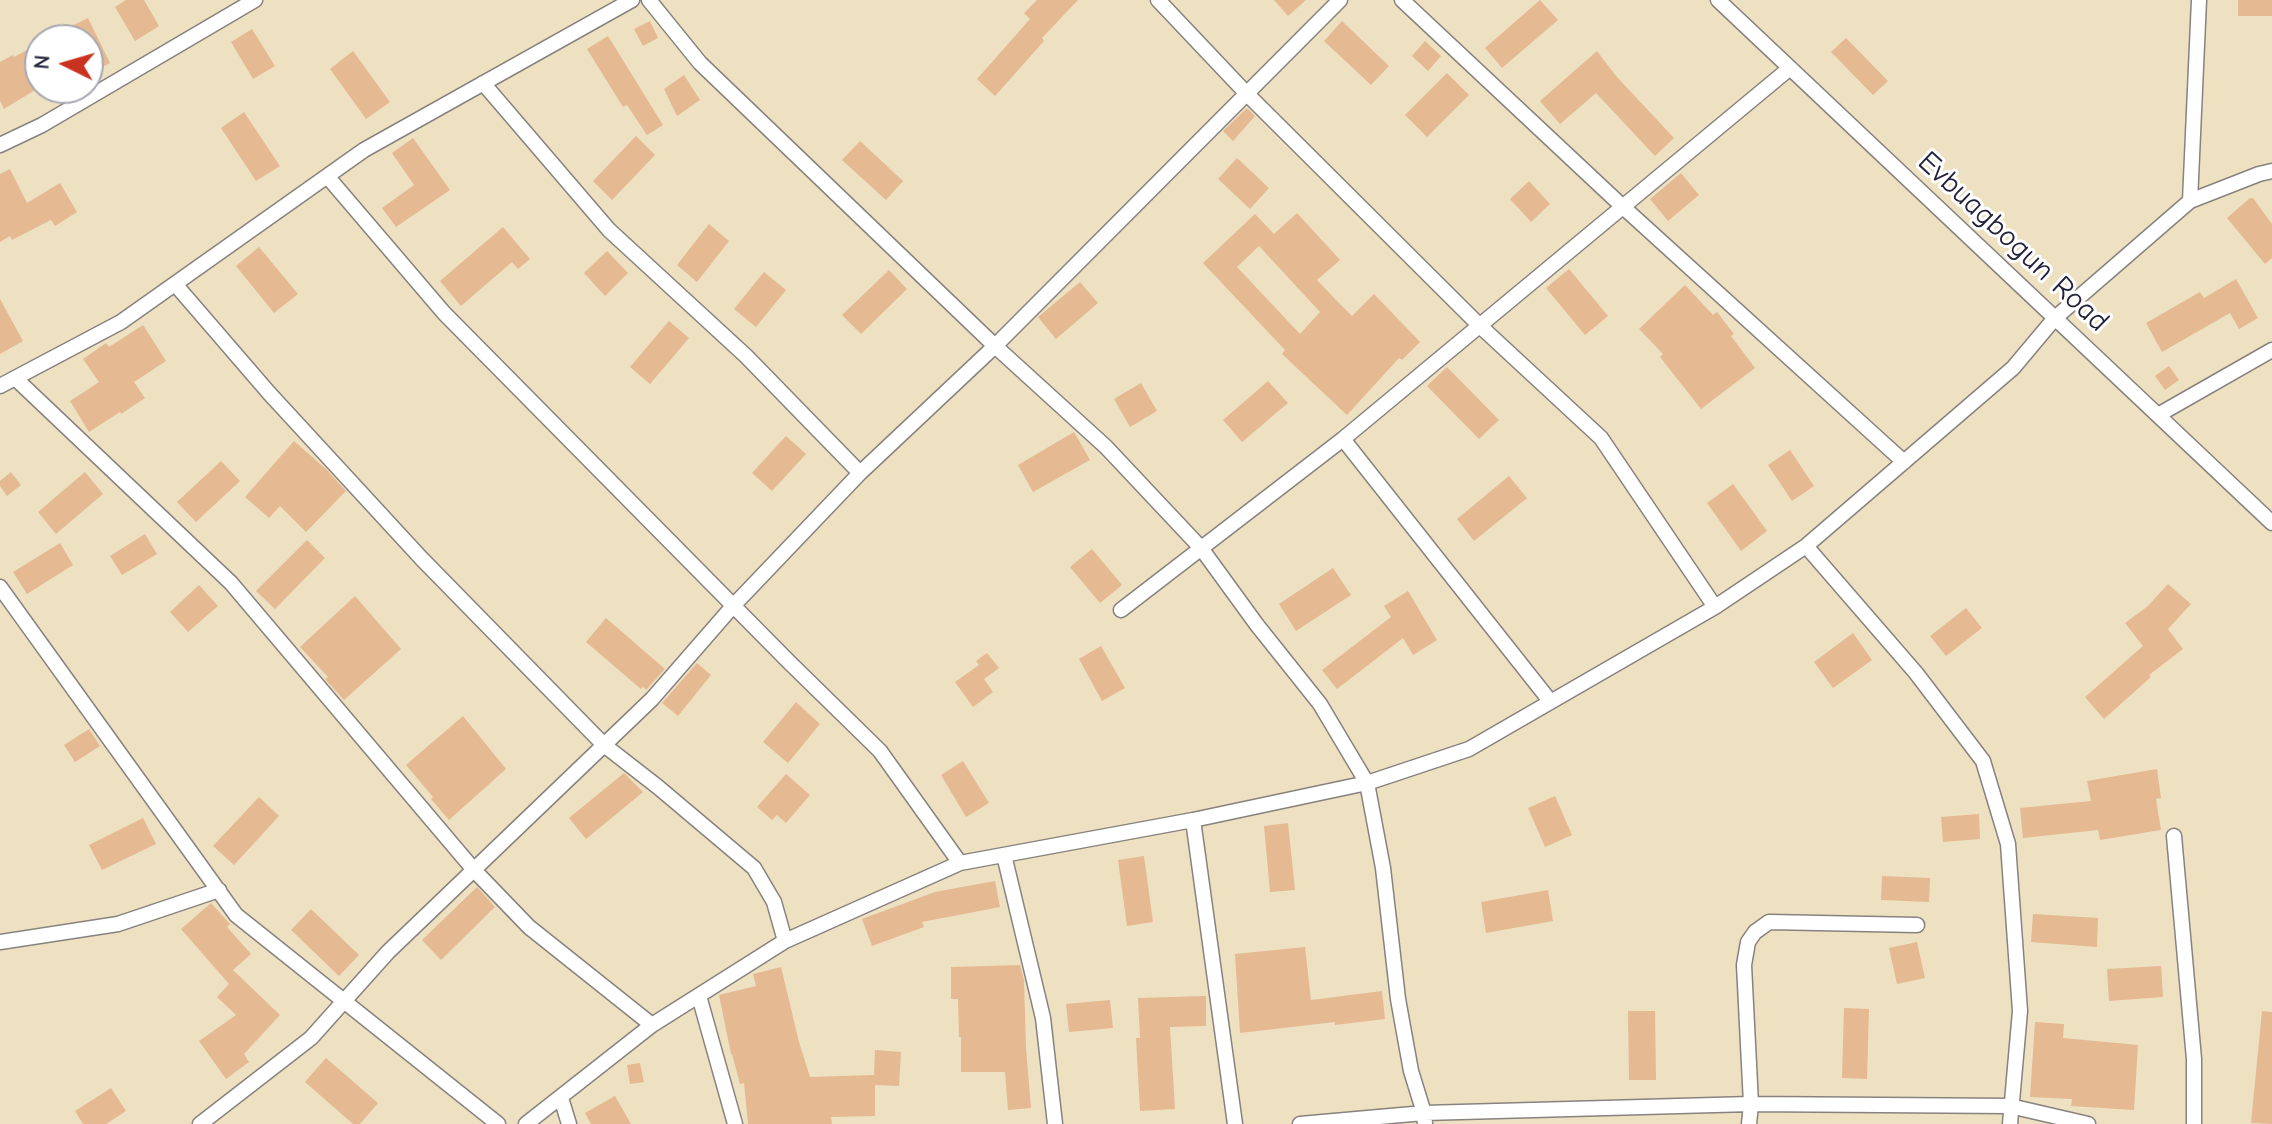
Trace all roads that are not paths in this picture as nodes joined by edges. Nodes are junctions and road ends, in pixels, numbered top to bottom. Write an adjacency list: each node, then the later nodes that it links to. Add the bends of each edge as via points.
1 (255, 0): 12 (street)
2 (632, 0): 10 (street)
3 (649, 0): 20 (street, via 700,63)
4 (1158, 0): 11 (street)
5 (1340, 0): 11 (street)
6 (1402, 0): 16 (street)
7 (1718, 0): 9 (street, Evbuagbogun Road)
8 (2199, 0): 15 (street)
9 (1790, 68): 16 (street); 18 (street, Evbuagbogun Road)
10 (483, 83): 14 (street); 27 (street, via 609,230 746,356)
11 (1247, 94): 19 (street); 20 (street)
12 (0, 145)
13 (2272, 171): 15 (street)
14 (327, 176): 17 (street); 32 (street, via 444,313)
15 (2190, 201): 18 (street)
16 (1622, 206): 19 (street); 26 (street)
17 (175, 284): 22 (street, via 121,322); 36 (street, via 421,558)
18 (2055, 318): 24 (street, Evbuagbogun Road); 26 (street, via 2013,368)
19 (1479, 325): 25 (street); 33 (street, via 1601,438)
20 (995, 346): 27 (street); 30 (street, via 1106,447)
21 (2272, 350): 24 (street)
22 (15, 378): 23 (street); 42 (street, via 231,583)
23 (0, 386)
24 (2158, 415): 28 (street, Evbuagbogun Road)
25 (1343, 439): 30 (street); 35 (street)
26 (1904, 462): 29 (street)
27 (860, 473): 32 (street)
28 (2272, 523)
29 (1806, 546): 33 (street); 52 (street, via 1916,673 1983,761 2010,859 2020,1011)
30 (1201, 548): 34 (street); 37 (street, via 1320,704)
31 (0, 587): 43 (street)
32 (733, 606): 36 (street); 41 (street, via 880,751)
33 (1715, 607): 35 (street)
34 (1121, 610)
35 (1550, 701): 37 (street, via 1469,749)
36 (604, 745): 42 (street); 45 (street, via 754,868 774,902)
37 (1367, 783): 38 (street); 53 (street, via 1398,999)
38 (1193, 820): 40 (street); 60 (street)
39 (2174, 836): 65 (street, via 2194,1059)
40 (1004, 855): 41 (street); 59 (street, via 1043,1018)
41 (960, 863): 45 (street)
42 (474, 870): 48 (street); 49 (street, via 529,927)
43 (219, 890): 46 (street, via 118,924); 48 (street, via 236,915)
44 (1917, 925): 51 (street, via 1769,922 1755,932 1744,965)
45 (785, 941): 47 (street)
46 (0, 942)
47 (699, 996): 49 (street); 58 (street)
48 (344, 1001): 54 (street, via 311,1038); 55 (street)
49 (652, 1025): 50 (street)
50 (561, 1098): 56 (street); 57 (street)
51 (1751, 1104): 52 (street); 53 (street); 62 (street)
52 (2010, 1106): 63 (street); 64 (street)
53 (1425, 1118): 61 (street)
54 (200, 1124)
55 (498, 1124)
56 (526, 1124)
57 (569, 1124)
58 (735, 1124)
59 (1055, 1124)
60 (1235, 1124)
61 (1300, 1124)
62 (1749, 1124)
63 (2010, 1124)
64 (2088, 1124)
65 (2194, 1124)

